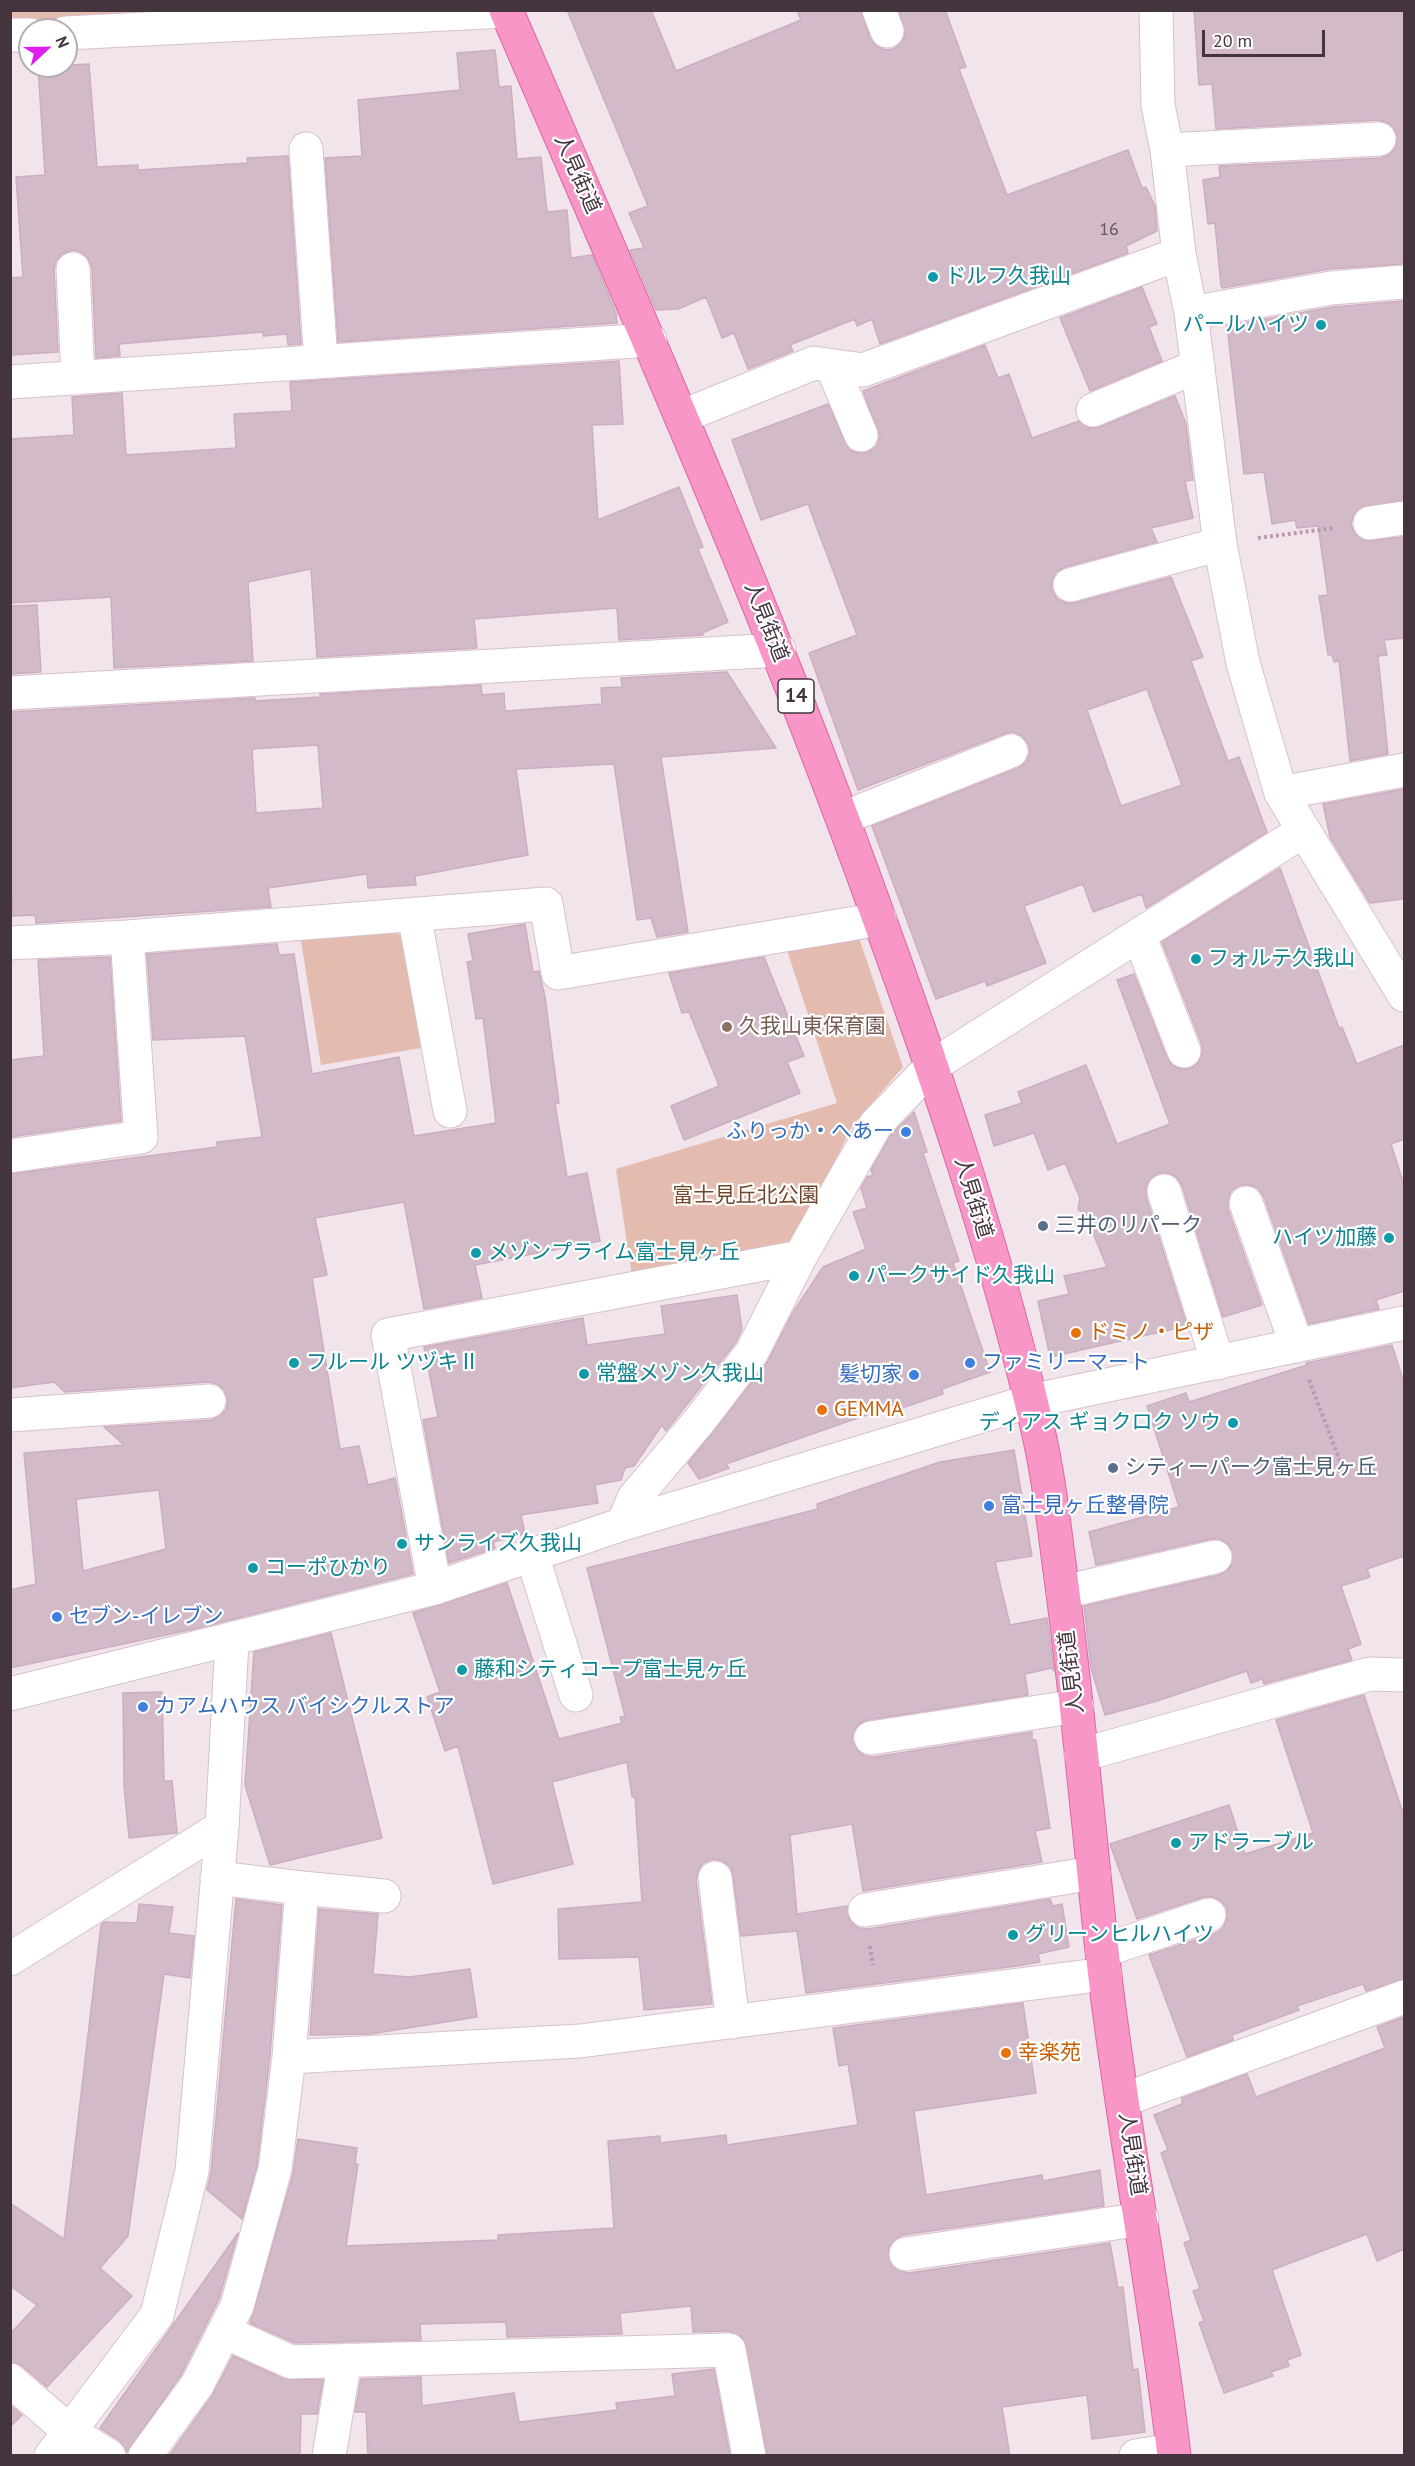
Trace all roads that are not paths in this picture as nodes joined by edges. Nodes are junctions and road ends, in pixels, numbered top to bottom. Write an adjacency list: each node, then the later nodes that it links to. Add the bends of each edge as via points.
1 (1156, 10): 6 (street, via 1158,105)
2 (506, 11): 3 (street); 11 (main road, 人見街道 / 14)
3 (78, 32)
4 (1379, 139): 6 (street)
5 (306, 149): 12 (street)
6 (1167, 150): 7 (street)
7 (1179, 254): 10 (street); 13 (street, via 863,370)
8 (74, 269): 15 (street)
9 (1404, 282): 10 (street, via 1331,288)
10 (1191, 313): 14 (street)
11 (650, 340): 12 (street); 18 (main road, 人見街道 / 14)
12 (321, 361): 15 (street)
13 (832, 366): 18 (street, via 814,363); 19 (street)
14 (1198, 366): 17 (street); 22 (street)
15 (78, 378): 16 (street)
16 (10, 382)
17 (1093, 410)
18 (682, 416): 24 (main road, 人見街道 / 14)
19 (861, 435)
20 (1404, 518): 21 (street)
21 (1370, 523)
22 (1220, 544): 23 (street); 28 (street, via 1243,663)
23 (1070, 585)
24 (778, 651): 25 (street); 29 (main road, 人見街道 / 14)
25 (10, 693)
26 (1011, 751): 29 (street)
27 (1404, 770): 28 (street)
28 (1281, 793): 30 (street)
29 (843, 818): 32 (main road, 人見街道 / 14)
30 (1303, 831): 33 (street); 36 (street)
31 (414, 914): 32 (street, via 546,904 558,973); 34 (street); 39 (street)
32 (880, 919): 38 (main road, 人見街道 / 14)
33 (1139, 935): 37 (street); 38 (street)
34 (127, 937): 35 (street); 40 (street, via 141,1137)
35 (10, 943)
36 (1404, 995)
37 (1184, 1051)
38 (932, 1066): 43 (street, via 876,1124); 48 (main road, 人見街道 / 14, via 1010,1319)
39 (450, 1111)
40 (10, 1156)
41 (1164, 1191): 46 (street)
42 (1246, 1203): 45 (street)
43 (800, 1257): 50 (street, via 752,1352 634,1498); 53 (street, via 388,1335)
44 (1402, 1332): 45 (street)
45 (1297, 1346): 46 (street)
46 (1218, 1363): 48 (street)
47 (209, 1401): 49 (street)
48 (1031, 1401): 50 (street); 54 (main road, 人見街道 / 14)
49 (10, 1415)
50 (623, 1524): 51 (street)
51 (532, 1555): 53 (street); 58 (street)
52 (1215, 1557): 54 (street)
53 (435, 1588): 55 (street)
54 (1063, 1592): 59 (main road, 人見街道 / 14)
55 (232, 1641): 57 (street); 62 (street)
56 (1404, 1675): 61 (street, via 1370,1674)
57 (10, 1694)
58 (576, 1695)
59 (1077, 1706): 60 (street); 61 (main road, 人見街道 / 14)
60 (871, 1738)
61 (1081, 1755): 63 (main road, 人見街道 / 14)
62 (222, 1827): 64 (street); 70 (street)
63 (1094, 1873): 68 (street); 71 (main road, 人見街道 / 14)
64 (217, 1878): 66 (street); 81 (street, via 192,2171 157,2315)
65 (715, 1878): 73 (street)
66 (302, 1888): 67 (street); 74 (street)
67 (384, 1896)
68 (865, 1910)
69 (1209, 1915): 71 (street)
70 (10, 1959)
71 (1104, 1963): 73 (street); 75 (main road, 人見街道 / 14)
72 (1404, 1997): 75 (street)
73 (733, 2022): 74 (street, via 580,2041)
74 (289, 2057): 78 (street, via 275,2169 237,2306)
75 (1123, 2100): 76 (main road, 人見街道 / 14)
76 (1142, 2219): 77 (street); 82 (main road, 人見街道 / 14)
77 (906, 2254)
78 (225, 2332): 79 (street, via 291,2362); 84 (street, via 197,2385)
79 (345, 2360): 85 (street); 86 (street, via 729,2350)
80 (10, 2380): 81 (street)
81 (60, 2443): 83 (street)
82 (1174, 2453): 87 (street)
83 (110, 2456)
84 (145, 2456)
85 (330, 2456)
86 (749, 2456)
87 (1136, 2456)

